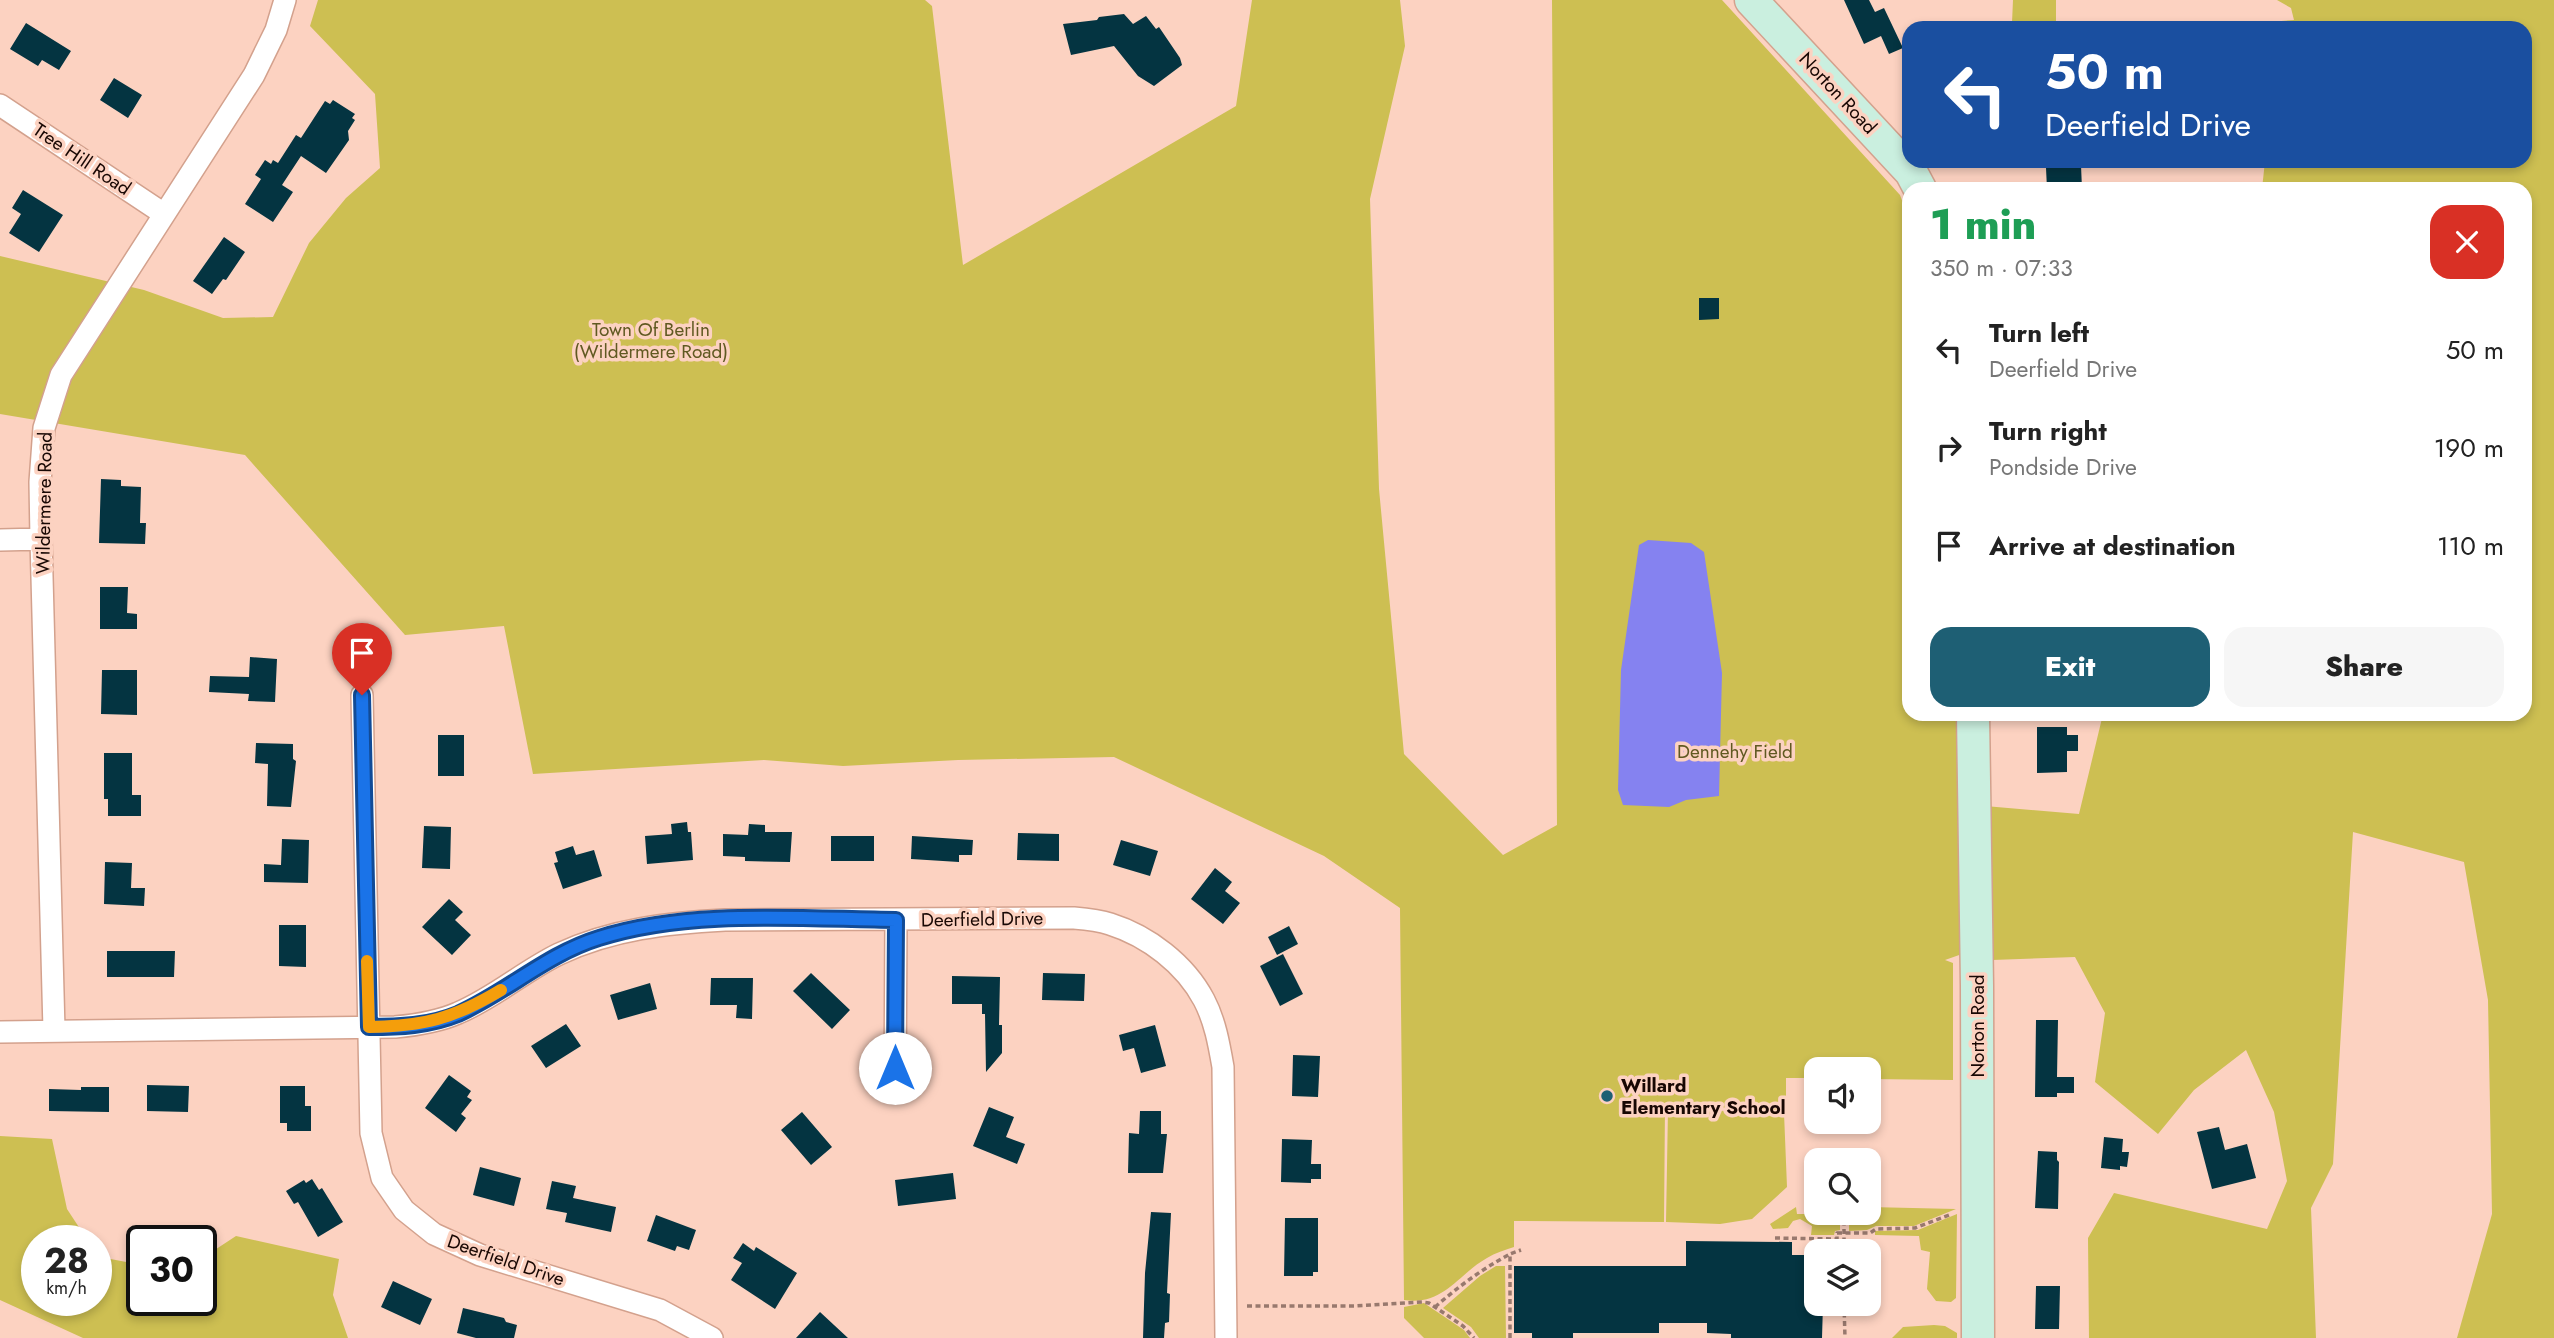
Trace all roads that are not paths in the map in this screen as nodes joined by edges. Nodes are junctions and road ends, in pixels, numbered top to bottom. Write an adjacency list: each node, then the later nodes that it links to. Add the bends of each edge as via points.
1 (285, 0): 5 (street, Wildermere Road, via 254,75)
2 (1751, 0): 4 (main road, Norton Road)
3 (0, 105): 5 (street, Tree Hill Road)
4 (1902, 162)
5 (164, 214): 6 (street, Wildermere Road, via 61,375 44,428)
6 (41, 539): 7 (street); 12 (street, Wildermere Road)
7 (0, 540)
8 (362, 695): 11 (street)
9 (1973, 721): 17 (main road, Norton Road)
10 (896, 920): 11 (street, Deerfield Drive, via 725,919 634,928 558,954 456,1015 426,1024); 14 (street); 16 (street, Deerfield Drive, via 1073,918 1107,923 1135,933 1185,973 1204,1000 1217,1032 1223,1067)
11 (369, 1027): 12 (street, Deerfield Drive); 15 (street, Deerfield Drive, via 371,1133 382,1178 404,1210 433,1234 480,1255 660,1310)
12 (54, 1030): 13 (street, Deerfield Drive)
13 (0, 1032)
14 (895, 1093)
15 (712, 1338)
16 (1226, 1338)
17 (1978, 1338)

